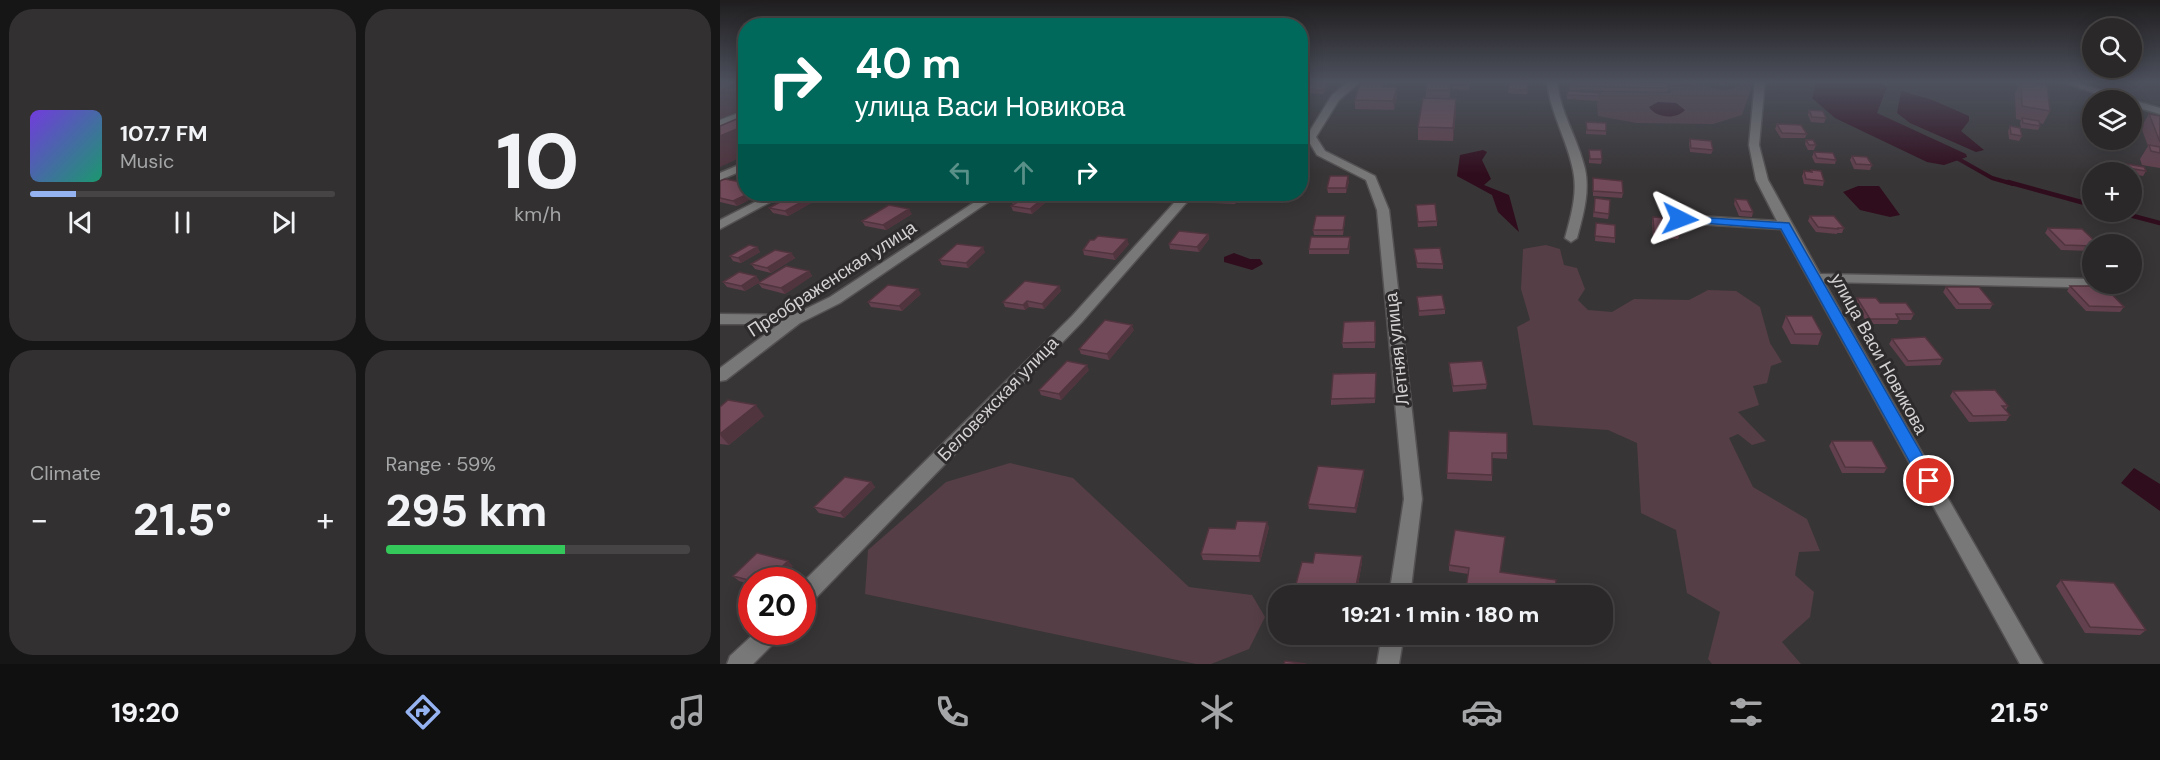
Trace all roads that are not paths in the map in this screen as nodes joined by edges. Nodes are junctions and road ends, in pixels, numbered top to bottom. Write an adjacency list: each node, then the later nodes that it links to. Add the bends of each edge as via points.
1 (1325, 112): 6 (street)
2 (1557, 112): 16 (street, via 1579,170 1579,206)
3 (1757, 112): 15 (street, улица Васи Новикова, via 1754,145 1762,180)
4 (738, 116): 5 (street)
5 (720, 124)
6 (1308, 134)
7 (1308, 139): 23 (street, Летняя улица, via 1321,153 1371,178 1383,210 1413,499)
8 (738, 169): 9 (street)
9 (720, 177)
10 (766, 201): 14 (street)
11 (984, 201): 20 (street, Преображенская улица, via 835,300)
12 (1182, 201): 22 (street, Беловежская улица, via 1077,319)
13 (1680, 219): 15 (street)
14 (720, 225)
15 (1785, 225): 17 (street, улица Васи Новикова)
16 (1571, 238)
17 (1814, 278): 18 (street); 28 (street, улица Васи Новикова)
18 (2082, 283)
19 (720, 319): 20 (street)
20 (795, 320): 21 (street, Преображенская улица)
21 (720, 376)
22 (816, 584)
23 (1401, 585)
24 (757, 645): 26 (street)
25 (1391, 645): 27 (street)
26 (738, 664)
27 (1388, 664)
28 (2032, 664)

